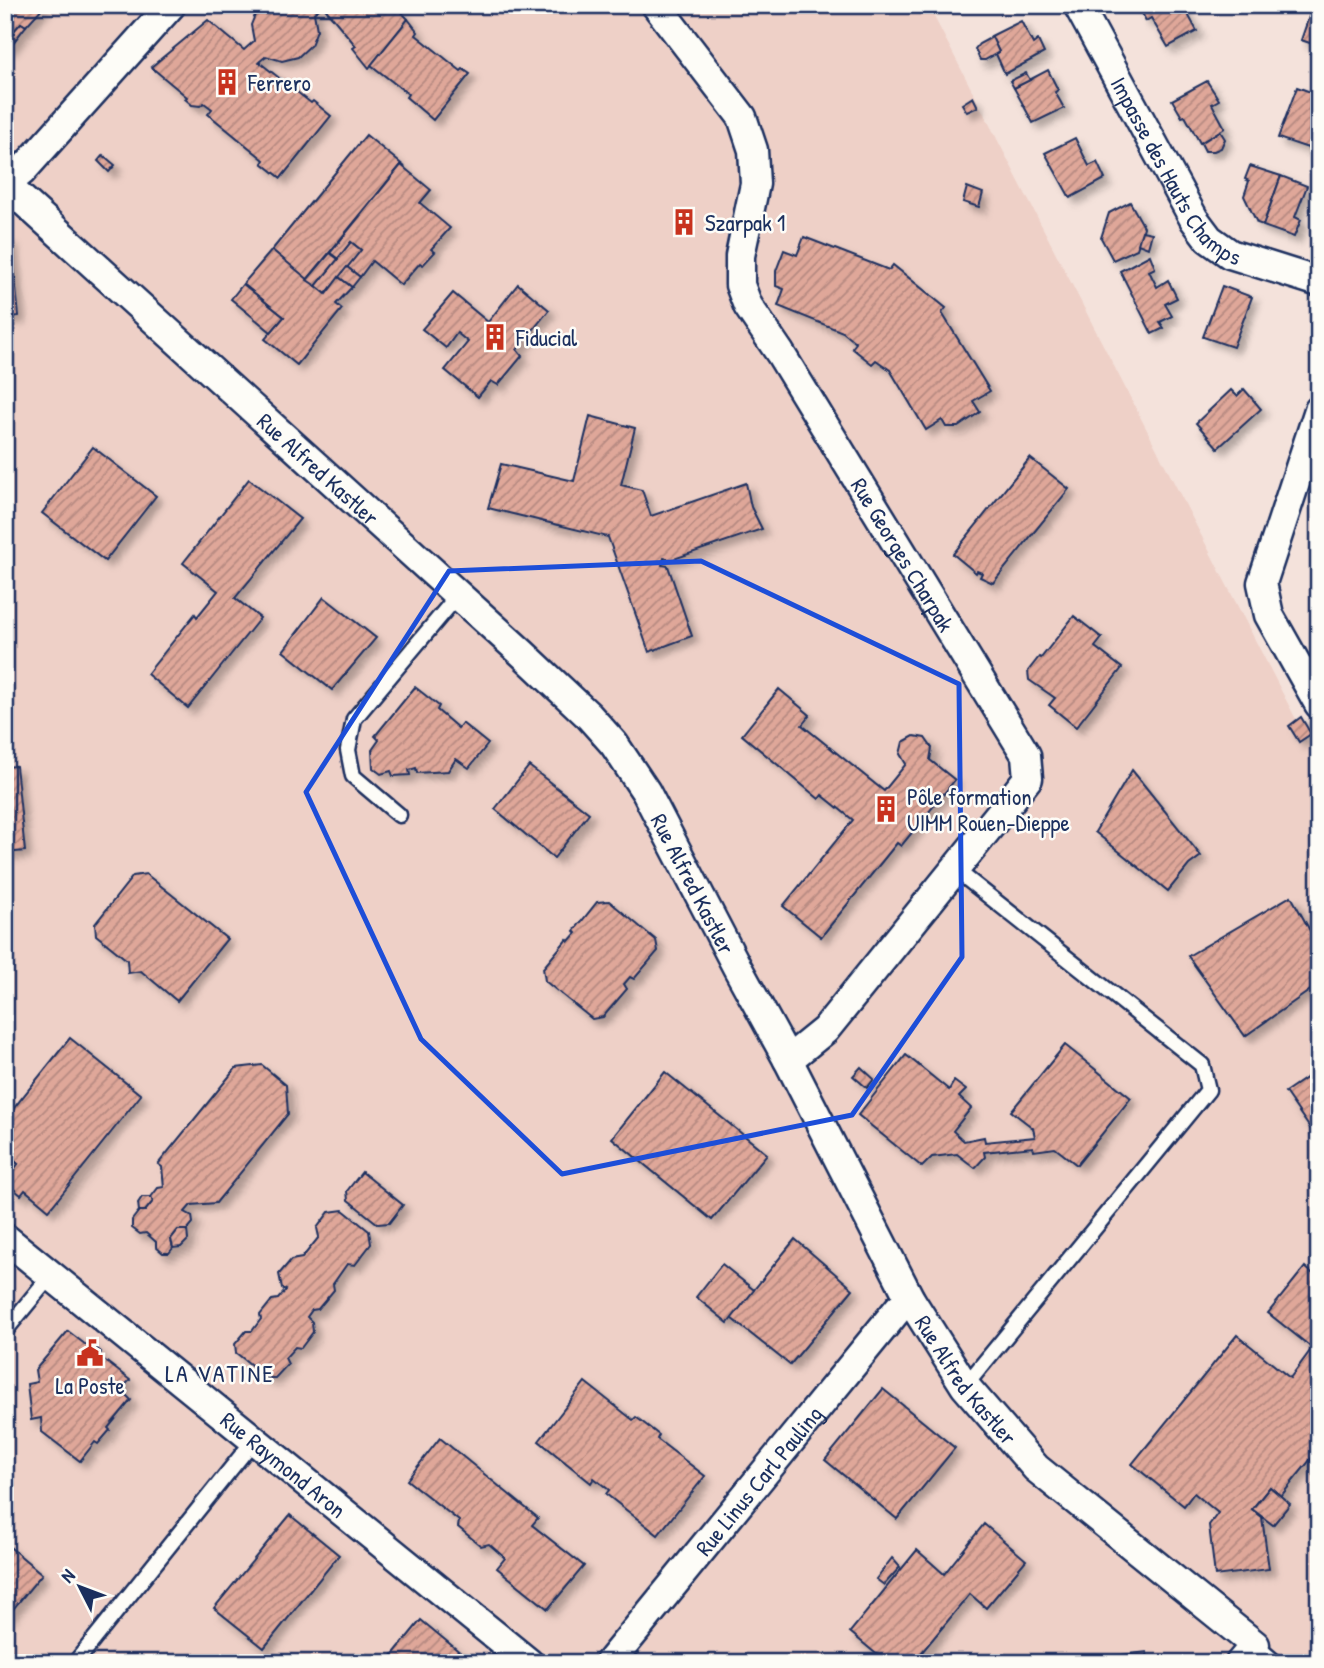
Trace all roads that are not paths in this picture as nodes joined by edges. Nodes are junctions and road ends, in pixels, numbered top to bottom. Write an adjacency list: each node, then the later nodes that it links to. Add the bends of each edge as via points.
1 (171, 5): 4 (street)
2 (656, 5): 10 (street, Rue Georges Charpak, via 742,117 753,150 755,184 740,256 740,285 748,306 1026,755 1028,778)
3 (1078, 5): 5 (street, Impasse des Hauts Champs, via 1209,239 1230,254)
4 (5, 185): 7 (street, Rue Alfred Kastler)
5 (1319, 282)
6 (1319, 410): 8 (street, via 1262,583 1269,615)
7 (458, 595): 9 (lane, via 354,719 348,750 353,776); 11 (street, Rue Alfred Kastler, via 614,744 646,792)
8 (1319, 704)
9 (399, 815)
10 (956, 870): 11 (street, Rue Georges Charpak, via 825,1030); 16 (lane, via 1202,1065 1208,1090)
11 (788, 1060): 14 (street, Rue Alfred Kastler)
12 (5, 1238): 13 (street, Rue Raymond Aron)
13 (51, 1275): 15 (lane); 17 (street, Rue Raymond Aron)
14 (910, 1299): 16 (street, Rue Alfred Kastler); 21 (street, Rue Linus Carl Pauling, via 781,1449)
15 (5, 1331)
16 (965, 1386): 18 (street, Rue Alfred Kastler, via 1036,1468)
17 (254, 1440): 19 (lane); 20 (street, Rue Raymond Aron)
18 (1257, 1657)
19 (75, 1663)
20 (529, 1663)
21 (609, 1663)

